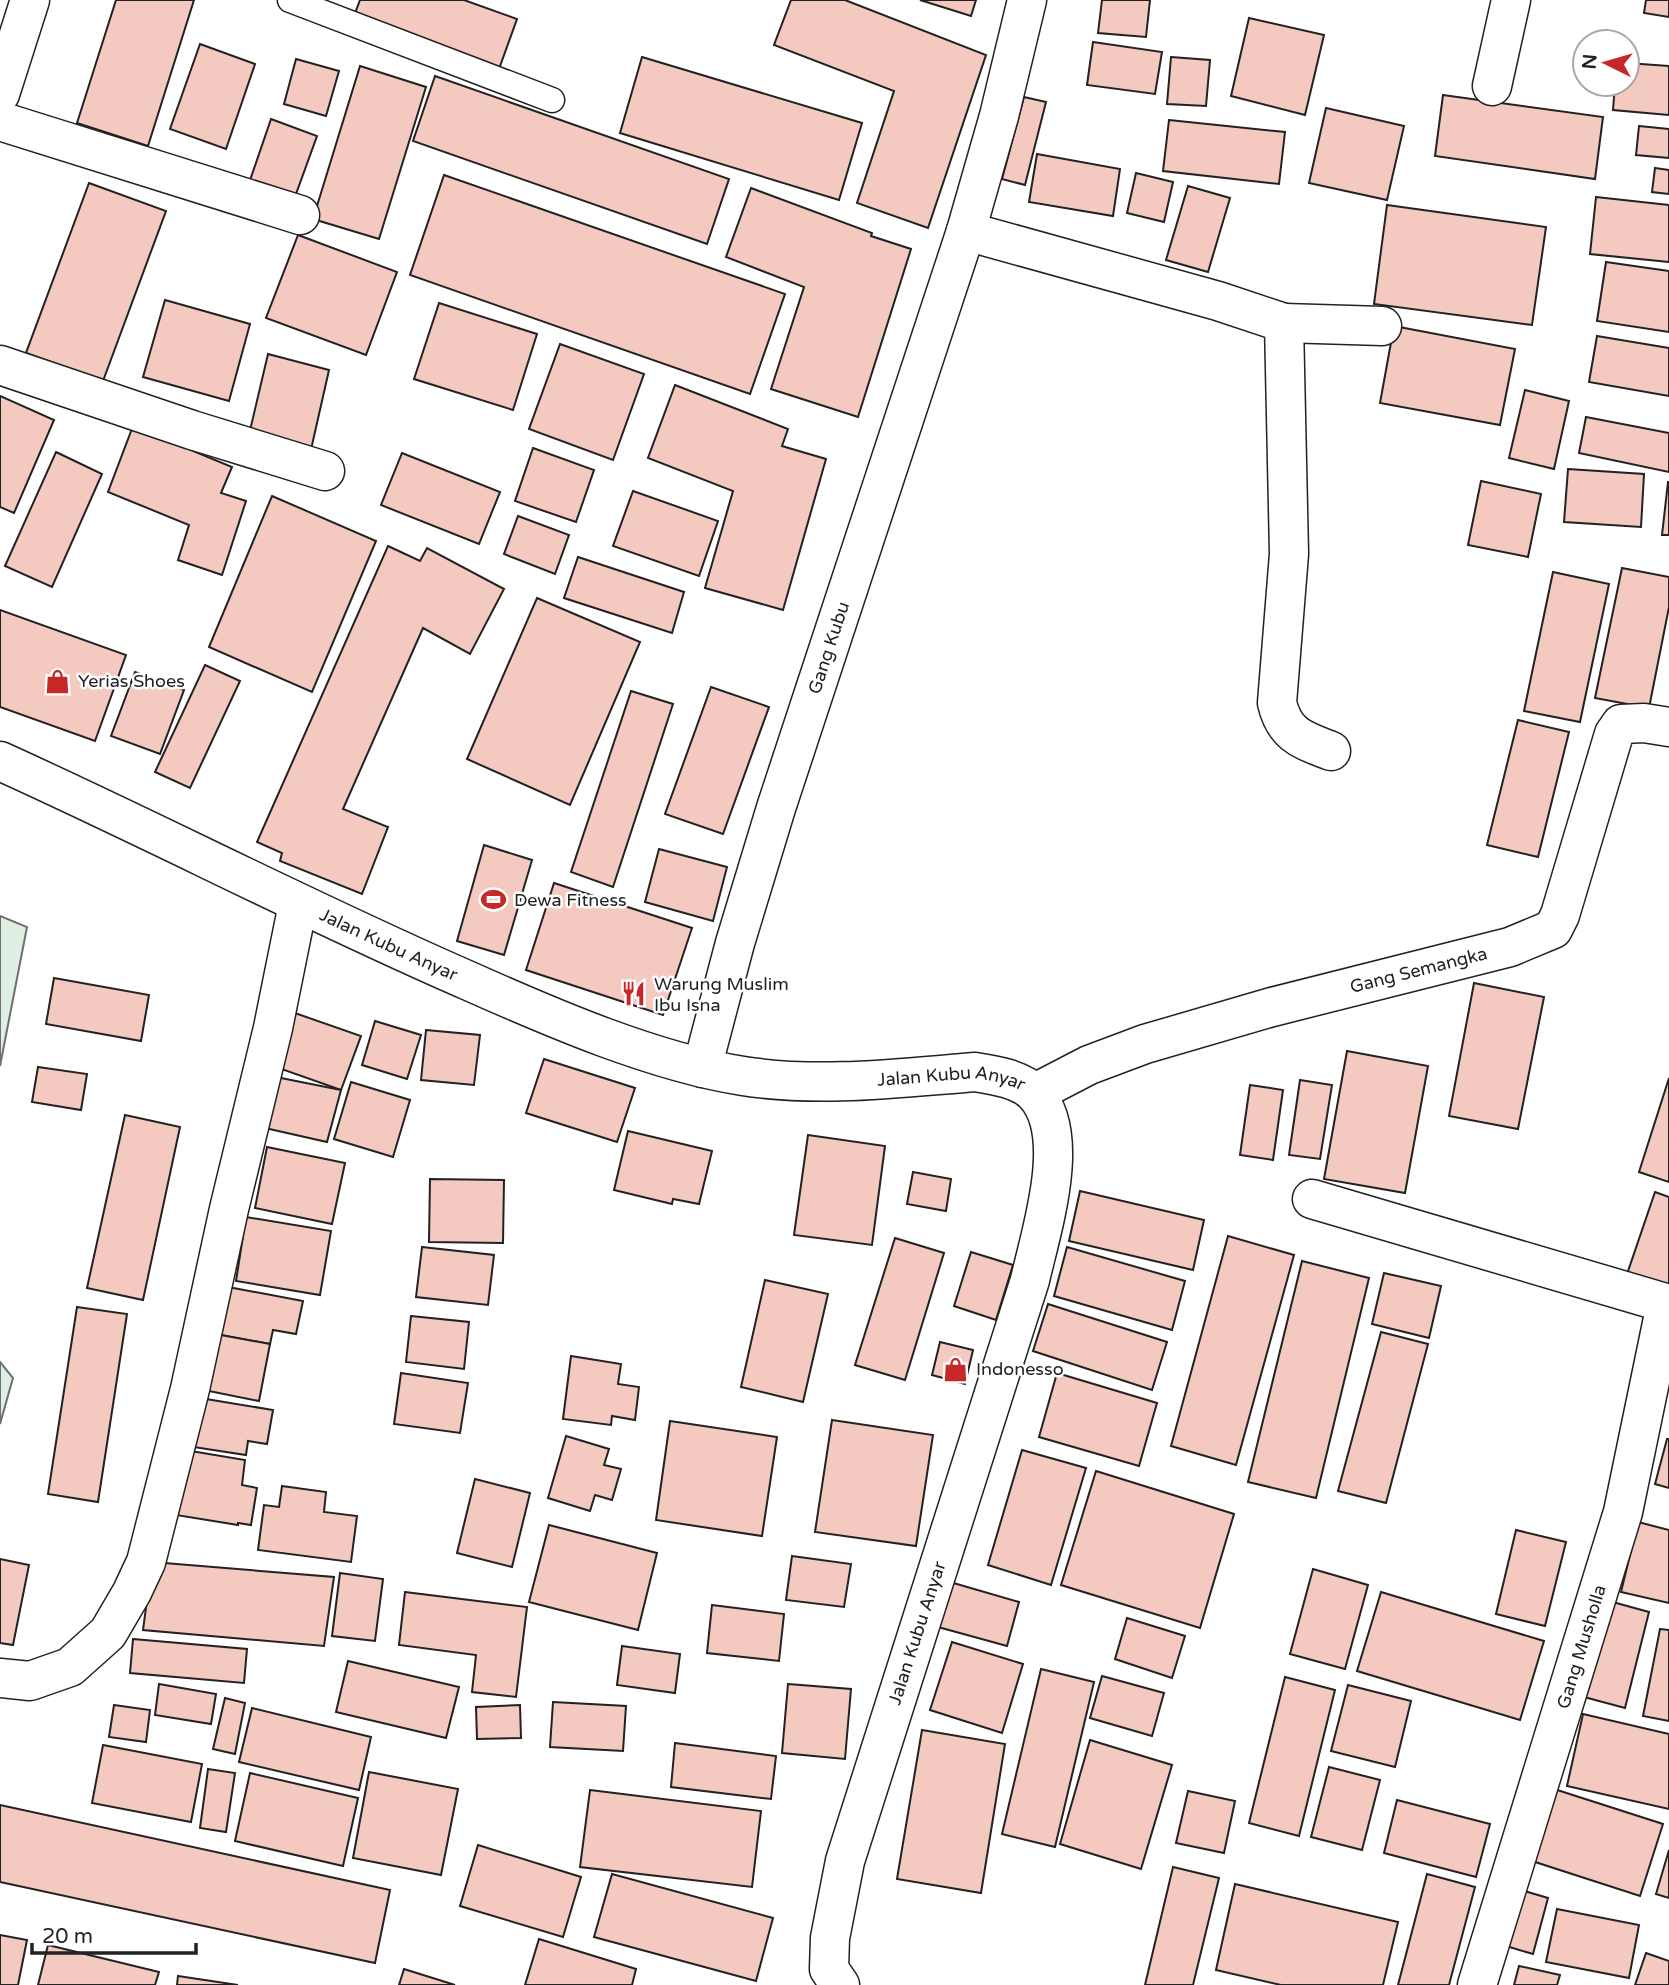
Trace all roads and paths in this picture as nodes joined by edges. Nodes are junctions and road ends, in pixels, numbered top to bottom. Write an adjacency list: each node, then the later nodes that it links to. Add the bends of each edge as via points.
1 (30, 0): 6 (street)
2 (290, 0): 7 (lane)
3 (1027, 0): 10 (street, Gang Kubu)
4 (1511, 0): 5 (street)
5 (1492, 86)
6 (0, 94)
7 (552, 100)
8 (0, 121): 9 (street)
9 (300, 215)
10 (966, 231): 11 (street); 19 (street, Gang Kubu, via 776,808)
11 (1284, 323): 12 (street); 16 (street, via 1289,554 1277,703 1289,729)
12 (1382, 326)
13 (0, 365): 14 (street)
14 (325, 471)
15 (1669, 727): 20 (street, Gang Semangka, via 1631,722 1621,724 1614,734 1553,929 1510,947 1144,1044 1088,1065)
16 (1331, 751)
17 (0, 761): 18 (street, Jalan Kubu Anyar)
18 (298, 904): 19 (street, Jalan Kubu Anyar, via 502,996 611,1039); 23 (street, via 190,1389 146,1562 108,1633 70,1667 30,1681)
19 (702, 1068): 20 (street, Jalan Kubu Anyar, via 811,1082 975,1072 998,1076)
20 (1035, 1093): 24 (street, Jalan Kubu Anyar, via 1049,1119 1055,1144 1045,1215 1030,1280 845,1861 830,1938 829,1969)
21 (1312, 1199): 22 (street)
22 (1668, 1304): 25 (street, Gang Musholla, via 1623,1511)
23 (0, 1678)
24 (840, 1985)
25 (1477, 1985)

